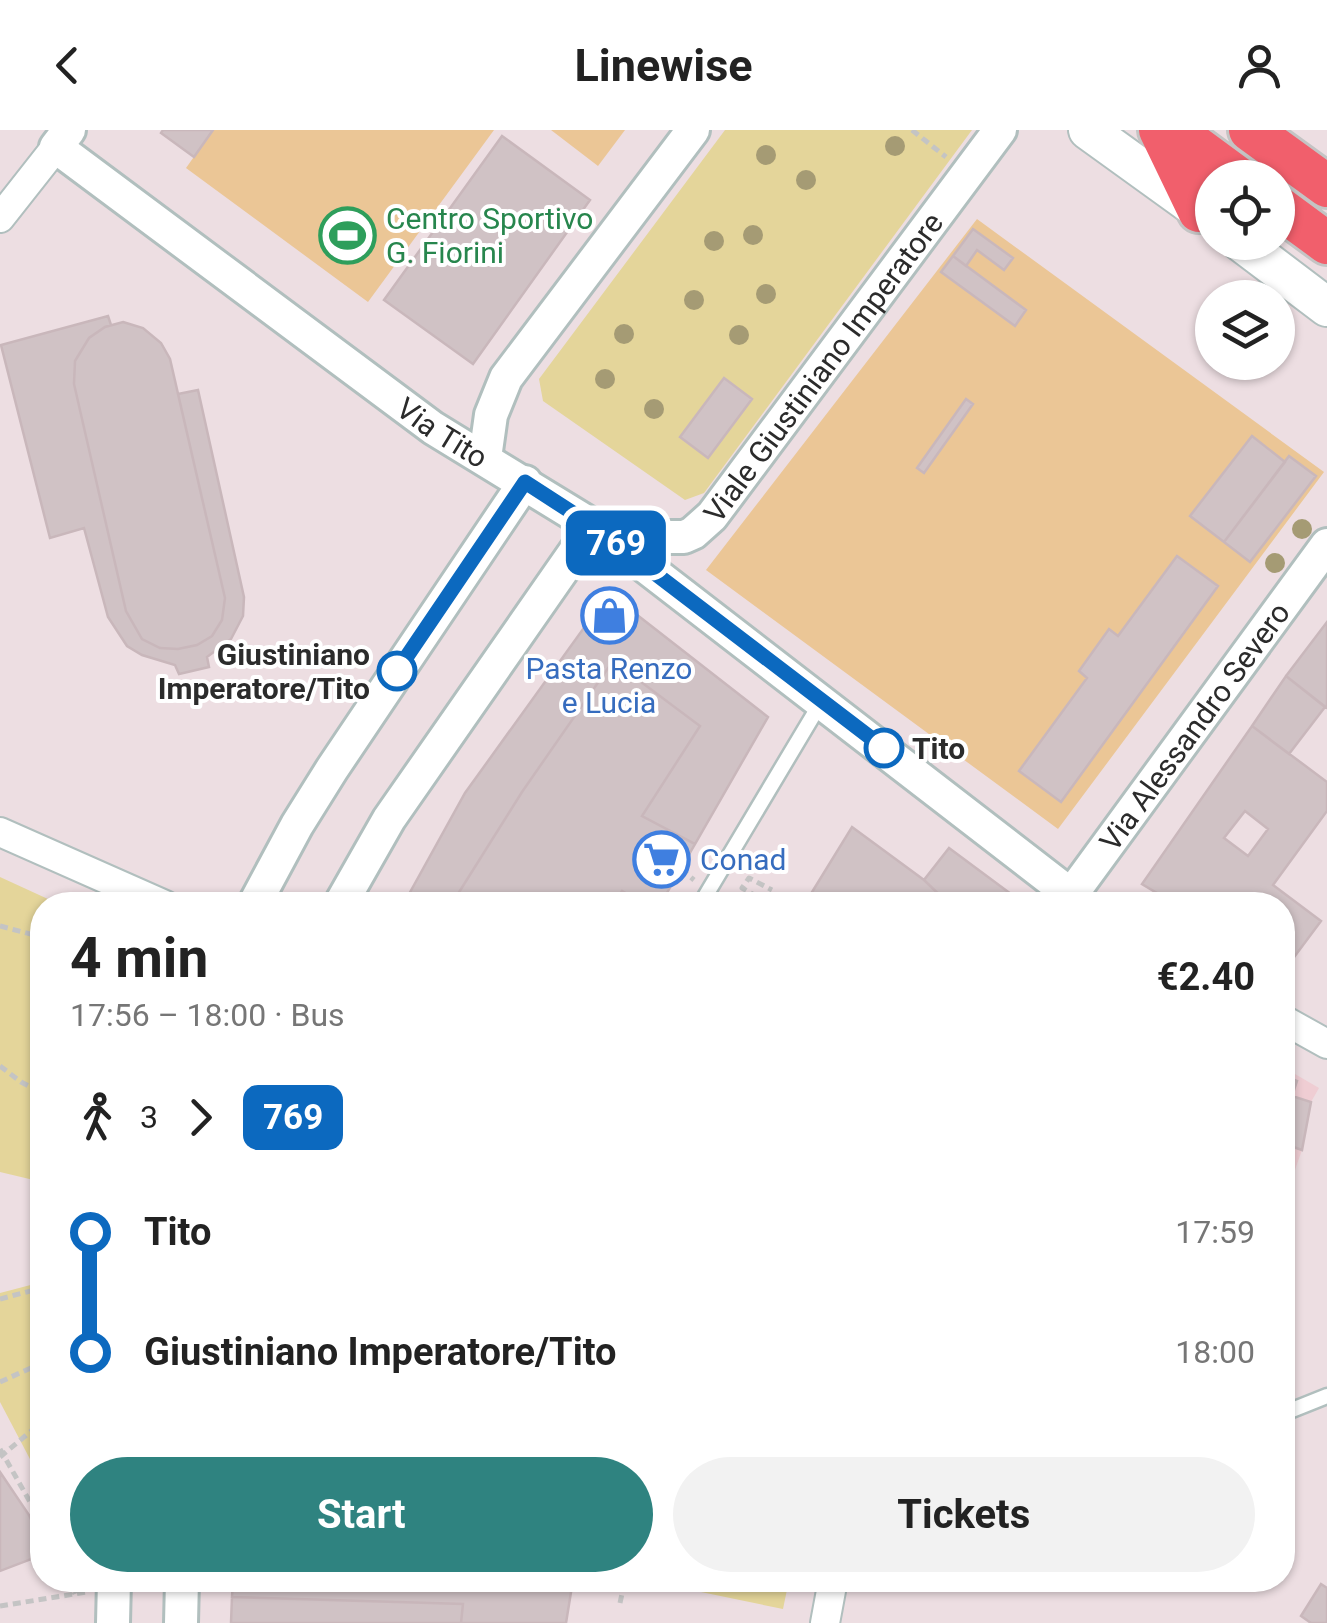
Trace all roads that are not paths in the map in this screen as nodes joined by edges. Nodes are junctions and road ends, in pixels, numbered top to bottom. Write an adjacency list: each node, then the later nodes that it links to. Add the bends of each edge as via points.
1 (693, 130): 17 (street, via 506,378)
2 (1000, 130): 19 (street, Viale Giustiniano Imperatore, via 712,516 684,537)
3 (1088, 130): 11 (main road)
4 (1160, 130): 10 (main road)
5 (1172, 130): 8 (main road)
6 (1250, 130): 9 (main road)
7 (62, 139): 12 (street); 17 (street, Via Tito, via 433,428)
8 (1213, 160)
9 (1327, 186)
10 (1195, 195)
11 (1195, 208)
12 (0, 218)
13 (1295, 219): 14 (main road)
14 (1327, 243)
15 (1265, 260): 16 (main road)
16 (1327, 307)
17 (485, 458): 18 (street, Via Tito)
18 (525, 482): 19 (street, Via Tito); 24 (street, via 296,825)
19 (600, 532): 21 (street, Via Tito); 25 (street, via 389,819)
20 (1327, 545): 28 (street, Via Alessandro Severo)
21 (822, 700): 26 (lane); 27 (street, Via Tito)
22 (0, 832): 23 (street)
23 (136, 892)
24 (261, 892)
25 (347, 892)
26 (708, 892)
27 (1063, 892)
28 (1080, 892)
29 (1295, 1026): 30 (street)
30 (1327, 1044)
31 (1327, 1396): 32 (lane)
32 (1295, 1409)
33 (114, 1592): 36 (street)
34 (182, 1592): 37 (street)
35 (831, 1592): 38 (street)
36 (113, 1623)
37 (181, 1623)
38 (825, 1623)

